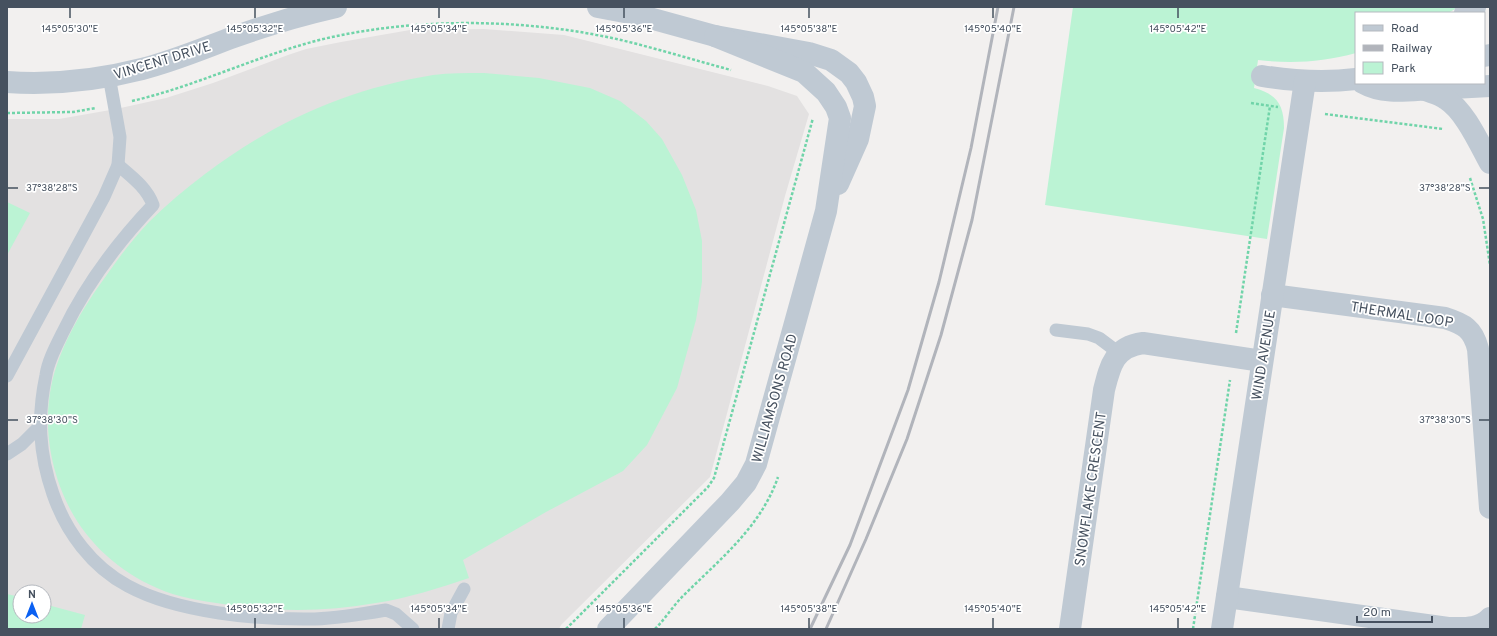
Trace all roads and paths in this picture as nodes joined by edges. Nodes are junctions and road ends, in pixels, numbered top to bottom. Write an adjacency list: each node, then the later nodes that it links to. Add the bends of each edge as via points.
1 (336, 7): 5 (street, VINCENT DRIVE, via 276,22 143,69)
2 (598, 7): 3 (street, via 635,14)
3 (715, 36): 21 (street, WILLIAMSONS ROAD, via 804,72 826,92 836,107 840,118); 21 (street, WILLIAMSONS ROAD, via 809,52 831,60 849,73 856,82 864,106 858,139)
4 (737, 72): 14 (path, via 622,40 554,28 473,23 430,24 380,29 299,45 163,94)
5 (109, 76): 9 (street, VINCENT DRIVE, via 84,80); 14 (lane)
6 (1262, 76): 8 (street)
7 (1355, 80): 8 (street)
8 (1305, 81): 15 (street, WIND AVENUE)
9 (7, 82)
10 (1368, 84): 12 (street, via 1383,90)
11 (1490, 86): 12 (street)
12 (1423, 90): 19 (street, via 1437,94 1456,107)
13 (1251, 104): 15 (path)
14 (115, 105): 16 (path, via 73,112); 20 (lane, via 120,137)
15 (1300, 110): 18 (path); 22 (street, WIND AVENUE)
16 (7, 113)
17 (814, 114): 35 (path, via 714,478 708,487)
18 (1449, 130)
19 (1490, 163)
20 (118, 165): 26 (lane, via 104,197); 27 (lane, via 142,186 150,196 153,206 119,245 74,309 56,345 46,373)
21 (826, 211): 36 (street, WILLIAMSONS ROAD, via 756,464 746,483 730,502)
22 (1272, 295): 25 (street, WIND AVENUE); 29 (street, THERMAL LOOP, via 1445,318 1471,331 1478,349)
23 (1056, 330): 24 (lane, via 1099,338)
24 (1119, 353): 25 (street, via 1133,344 1151,343); 37 (street, SNOWFLAKE CRESCENT, via 1111,364 1104,390)
25 (1262, 361): 31 (street, WIND AVENUE)
26 (7, 376)
27 (40, 427): 28 (lane); 33 (lane, via 42,454 48,480 67,527 102,568 127,586 191,608 234,615 317,619 386,610 396,614)
28 (7, 454)
29 (1490, 508)
30 (464, 589): 34 (lane, via 450,613)
31 (1227, 597): 32 (street, via 1448,628 1477,627); 38 (street, WIND AVENUE)
32 (1490, 618)
33 (413, 629)
34 (448, 629)
35 (566, 629)
36 (608, 629)
37 (1070, 629)
38 (1222, 629)

